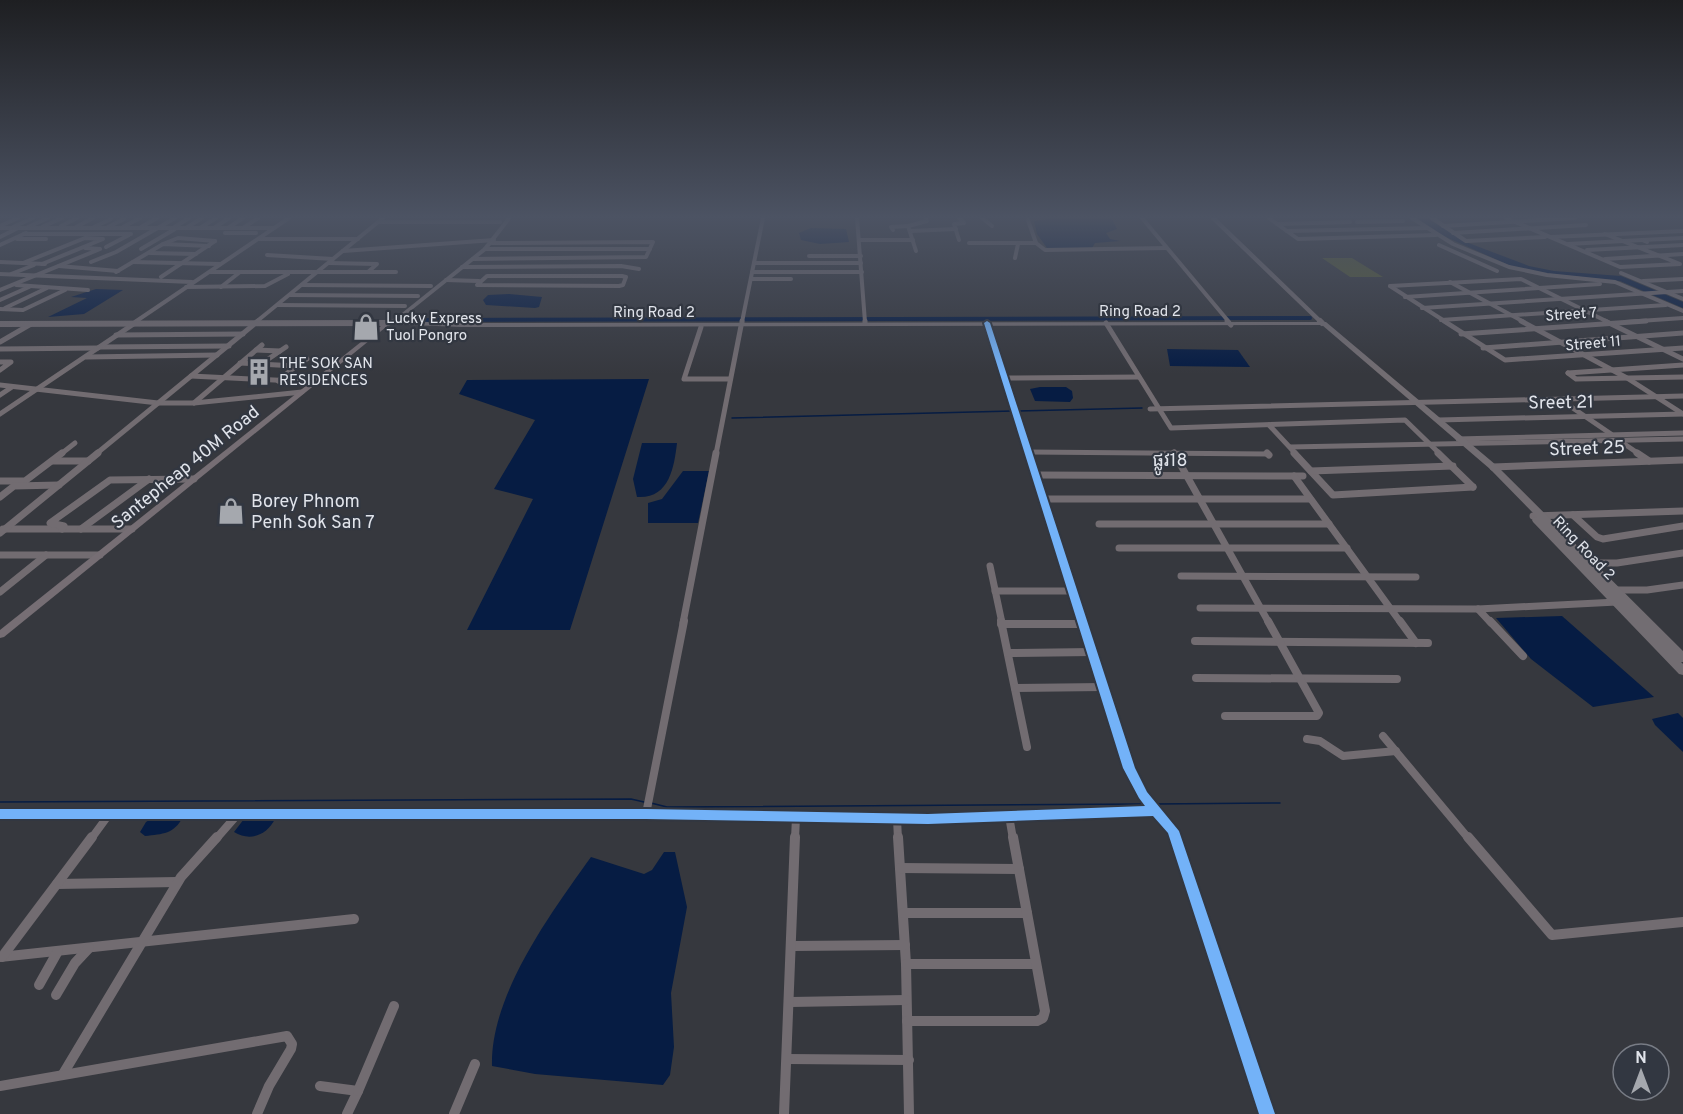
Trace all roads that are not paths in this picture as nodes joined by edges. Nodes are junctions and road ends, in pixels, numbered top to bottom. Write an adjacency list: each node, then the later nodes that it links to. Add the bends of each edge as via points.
1 (22, 270): 23 (street)
2 (49, 270): 25 (street)
3 (106, 270): 13 (street)
4 (171, 270): 26 (street)
5 (213, 270): 14 (street)
6 (320, 270): 16 (street)
7 (370, 270): 17 (street)
8 (452, 270): 41 (main road)
9 (458, 270): 31 (main road)
10 (1184, 270): 72 (street)
11 (1266, 270): 83 (street)
12 (1524, 270): 36 (street)
13 (118, 271): 30 (street)
14 (210, 272): 15 (street); 34 (street)
15 (240, 272): 21 (street); 44 (street)
16 (318, 272): 17 (street); 21 (street); 38 (street)
17 (368, 272): 18 (street)
18 (396, 272)
19 (752, 272): 20 (street); 27 (street)
20 (862, 272): 76 (street)
21 (289, 273): 44 (street, via 268,286)
22 (1621, 273): 33 (street)
23 (8, 275): 24 (street); 25 (street)
24 (0, 276)
25 (34, 276): 30 (street); 37 (street)
26 (160, 277)
27 (751, 279): 28 (street); 75 (street)
28 (791, 279)
29 (1683, 279): 33 (street)
30 (101, 280): 34 (street)
31 (446, 280): 32 (street); 77 (main road)
32 (479, 281): 32 (street, via 477,285 619,286 626,277 485,276)
33 (1641, 281): 51 (street)
34 (194, 282): 43 (street)
35 (1450, 282): 46 (street, via 1513,278); 50 (street); 56 (street, via 1390,286)
36 (1618, 283): 46 (street); 52 (street)
37 (13, 285): 40 (street); 47 (street)
38 (302, 285): 39 (street); 53 (street)
39 (365, 285): 41 (street); 54 (street)
40 (31, 286): 42 (street); 59 (street)
41 (431, 286): 55 (main road)
42 (49, 287): 45 (street); 66 (street)
43 (186, 287): 44 (street); 73 (street)
44 (221, 287)
45 (68, 288): 48 (street); 66 (street, via 23,310)
46 (1540, 288): 50 (street); 57 (street)
47 (0, 290)
48 (88, 290)
49 (1683, 291): 51 (street)
50 (1469, 292): 56 (street); 60 (street)
51 (1664, 292): 52 (street); 58 (street)
52 (1645, 294): 57 (street); 62 (street)
53 (290, 295): 54 (street); 61 (street)
54 (353, 295): 55 (street); 63 (street)
55 (418, 296): 64 (main road)
56 (1404, 297): 65 (street)
57 (1562, 299): 60 (street); 67 (street)
58 (1683, 299)
59 (0, 300)
60 (1490, 304): 65 (street); 69 (street)
61 (278, 305): 63 (street); 74 (street)
62 (1668, 305): 67 (street); 68 (street)
63 (342, 306): 64 (street)
64 (405, 306): 77 (main road)
65 (1422, 308): 71 (street)
66 (1, 310)
67 (1586, 310): 69 (street); 78 (street)
68 (1683, 311)
69 (1511, 315): 71 (street); 87 (street)
70 (1683, 318): 78 (street, Street 7)
71 (1441, 320): 90 (street)
72 (1227, 321): 82 (main road, Ring Road 2); 83 (main road, Ring Road 2); 85 (main road, Ring Road 2)
73 (136, 322): 74 (street); 80 (street); 91 (street)
74 (258, 322): 77 (street); 89 (street)
75 (742, 322): 76 (main road, Ring Road 2); 84 (main road, Ring Road 2); 86 (main road, Ring Road 2); 124 (street)
76 (865, 322): 81 (main road, Ring Road 2)
77 (388, 323): 84 (main road, Ring Road 2); 126 (main road, Santepheap 40M Road)
78 (1612, 323): 87 (street, Street 7); 92 (street)
79 (0, 324): 80 (street)
80 (31, 324): 94 (street)
81 (988, 324): 82 (main road, Ring Road 2); 122 (street)
82 (1107, 324): 119 (street)
83 (1321, 324): 85 (main road); 93 (main road); 135 (main road, Ring Road 2, via 1329,326)
84 (461, 325): 86 (main road, Ring Road 2)
85 (1286, 325): 93 (main road, Ring Road 2, via 1314,328)
86 (701, 327): 124 (street, via 684,379)
87 (1535, 328): 90 (street, Street 7); 95 (street)
88 (1683, 333): 92 (street)
89 (243, 334): 91 (street); 97 (street)
90 (1461, 334): 100 (street)
91 (116, 336): 98 (street)
92 (1637, 336): 95 (street); 103 (street)
93 (1334, 338): 135 (main road, Ring Road 2)
94 (0, 342)
95 (1559, 342): 100 (street); 107 (street)
96 (262, 345): 104 (street)
97 (229, 346): 98 (street); 106 (street)
98 (99, 347): 102 (street); 108 (street)
99 (286, 347): 105 (street)
100 (1483, 348): 107 (street, Street 11, via 1505,360)
101 (1683, 348): 103 (street, Street 11)
102 (0, 349)
103 (1664, 349): 107 (street, Street 11); 110 (street)
104 (256, 350): 105 (street); 112 (street)
105 (280, 351): 113 (street)
106 (217, 355): 108 (street); 118 (street)
107 (1585, 356): 116 (street)
108 (86, 357): 129 (street)
109 (307, 359): 115 (street)
110 (1683, 359)
111 (0, 362): 117 (street, via 11,362)
112 (240, 363): 113 (street); 121 (street)
113 (261, 364): 115 (street)
114 (1683, 364): 116 (street)
115 (296, 366): 125 (street)
116 (1610, 369): 123 (street); 123 (street, via 1568,373 1576,379)
117 (0, 370)
118 (191, 376): 121 (street); 136 (street)
119 (1139, 377): 122 (street); 139 (street)
120 (1683, 377): 123 (street)
121 (222, 378): 125 (street); 137 (street)
122 (1005, 378): 153 (street)
123 (1627, 378): 132 (street)
124 (730, 379): 232 (street)
125 (278, 381): 126 (street)
126 (314, 382): 130 (main road, Santepheap 40M Road)
127 (0, 386): 128 (street)
128 (12, 387): 129 (street); 131 (street)
129 (34, 391): 136 (street); 140 (street)
130 (302, 392): 137 (street); 167 (main road, Santepheap 40M Road)
131 (0, 395)
132 (1654, 395): 133 (street); 134 (street); 141 (street)
133 (1683, 395)
134 (1558, 398): 135 (street); 142 (street)
135 (1413, 402): 139 (street); 143 (main road, Ring Road 2); 148 (main road, Ring Road 2)
136 (158, 403): 137 (street); 157 (street)
137 (194, 403)
138 (1150, 408): 139 (street)
139 (1159, 408): 144 (street, via 1172,428)
140 (0, 414)
141 (1683, 414): 142 (street, Sreet 21)
142 (1585, 416): 143 (street, Sreet 21); 146 (street)
143 (1439, 420): 148 (main road, Ring Road 2)
144 (1269, 425): 151 (street, via 1405,420); 152 (street)
145 (1683, 433): 146 (street)
146 (1612, 435): 148 (street); 149 (street)
147 (1683, 440): 149 (street)
148 (1461, 441): 149 (street); 151 (street); 160 (main road, Ring Road 2); 176 (main road, Ring Road 2)
149 (1621, 441): 158 (street)
150 (75, 443): 156 (street)
151 (1429, 443): 152 (street); 159 (street)
152 (1290, 447): 161 (street)
153 (1029, 454): 154 (street); 162 (street)
154 (1175, 454): 154 (street, via 1270,454); 163 (street)
155 (1683, 460): 158 (street, Street 25)
156 (52, 461): 157 (street); 168 (street, via 25,481)
157 (88, 461): 169 (street)
158 (1649, 461): 160 (street, Street 25)
159 (1453, 466): 161 (street); 161 (street, via 1473,487 1333,495)
160 (1493, 467): 176 (main road, Ring Road 2)
161 (1311, 471)
162 (1036, 475): 163 (street, ផ្លូវ18); 172 (street)
163 (1187, 475): 164 (street, ផ្លូវ18); 171 (street)
164 (1294, 476): 165 (street, ផ្លូវ18); 173 (street)
165 (1303, 476)
166 (149, 479): 167 (street); 181 (street, via 106,482 50,523 64,526); 182 (street)
167 (194, 479): 183 (main road, Santepheap 40M Road)
168 (0, 482)
169 (58, 485): 170 (street, via 16,486); 184 (street)
170 (0, 496)
171 (1200, 498): 172 (street); 173 (street); 178 (street)
172 (1043, 499): 202 (street)
173 (1310, 499): 179 (street)
174 (1683, 511): 175 (street)
175 (1573, 515): 176 (street); 180 (street, via 1601,538)
176 (1538, 516): 192 (main road, Ring Road 2); 204 (main road, Ring Road 2)
177 (1099, 524): 178 (street)
178 (1214, 524): 179 (street); 186 (street)
179 (1329, 524): 187 (street)
180 (1683, 526)
181 (62, 529): 182 (street); 184 (street)
182 (80, 529): 183 (street)
183 (132, 529): 191 (main road, Santepheap 40M Road)
184 (1, 530)
185 (1119, 548): 186 (street)
186 (1228, 548): 187 (street); 195 (street)
187 (1347, 548): 196 (street)
188 (1683, 553): 192 (street)
189 (0, 555): 190 (street)
190 (46, 555): 191 (street); 199 (street)
191 (100, 555): 211 (main road, Santepheap 40M Road)
192 (1589, 563): 204 (main road, Ring Road 2)
193 (990, 566): 201 (street)
194 (1181, 576): 195 (street)
195 (1244, 576): 196 (street); 206 (street)
196 (1367, 577): 197 (street); 207 (street)
197 (1416, 577)
198 (0, 583): 199 (street)
199 (11, 583): 203 (street)
200 (1683, 585): 204 (street)
201 (995, 591): 202 (street); 209 (street)
202 (1073, 591): 210 (street)
203 (0, 592)
204 (1620, 598): 208 (street); 219 (main road, Ring Road 2); 220 (main road, Ring Road 2)
205 (1200, 608): 206 (street)
206 (1262, 608): 207 (street); 213 (street)
207 (1390, 609): 208 (street); 214 (street)
208 (1478, 609): 218 (street)
209 (1001, 624): 210 (street); 216 (street)
210 (1083, 624): 217 (street)
211 (0, 635)
212 (1195, 641): 213 (street)
213 (1281, 642): 214 (street); 222 (street)
214 (1416, 643): 215 (street)
215 (1428, 643)
216 (1008, 652): 217 (street); 225 (street)
217 (1092, 652): 224 (street)
218 (1523, 656)
219 (1683, 658)
220 (1683, 672)
221 (1196, 678): 222 (street)
222 (1301, 678): 223 (street); 226 (street, via 1318,708 1317,716)
223 (1397, 679)
224 (1103, 687): 225 (street); 231 (street, via 1129,768)
225 (1015, 688): 229 (street)
226 (1225, 716)
227 (1383, 736): 230 (street)
228 (1307, 739): 230 (street, via 1320,741 1343,756)
229 (1027, 747)
230 (1396, 751): 246 (street, via 1548,933)
231 (1154, 809): 236 (street); 273 (street, via 1173,831)
232 (647, 810): 235 (street); 237 (street)
233 (110, 813): 234 (street); 235 (street); 242 (street)
234 (0, 814)
235 (237, 815): 241 (street)
236 (1009, 816): 238 (street); 240 (street)
237 (796, 817): 238 (street); 249 (street)
238 (897, 819): 239 (street)
239 (900, 868): 240 (street); 243 (street)
240 (1019, 869): 244 (street)
241 (177, 882): 242 (street); 247 (street)
242 (57, 884): 252 (street)
243 (903, 913): 244 (street); 248 (street)
244 (1027, 913): 254 (street)
245 (354, 919): 247 (street)
246 (1683, 922)
247 (142, 942): 250 (street); 264 (street)
248 (905, 945): 249 (street); 253 (street)
249 (793, 946): 258 (street)
250 (89, 948): 251 (street); 256 (street)
251 (58, 951): 252 (street); 255 (street)
252 (1, 957)
253 (906, 964): 254 (street); 257 (street)
254 (1036, 964): 260 (street, via 1044,1018)
255 (39, 984)
256 (56, 995)
257 (906, 1000): 258 (street); 260 (street)
258 (791, 1002): 261 (street)
259 (394, 1006): 267 (street)
260 (907, 1021): 262 (street)
261 (788, 1059): 262 (street); 271 (street)
262 (909, 1060): 272 (street)
263 (475, 1064): 270 (street)
264 (63, 1074): 265 (street); 268 (street, via 287,1036 291,1049)
265 (0, 1086)
266 (320, 1086): 267 (street)
267 (357, 1091): 269 (street)
268 (257, 1114)
269 (347, 1114)
270 (454, 1114)
271 (784, 1114)
272 (909, 1114)
273 (1267, 1114)

